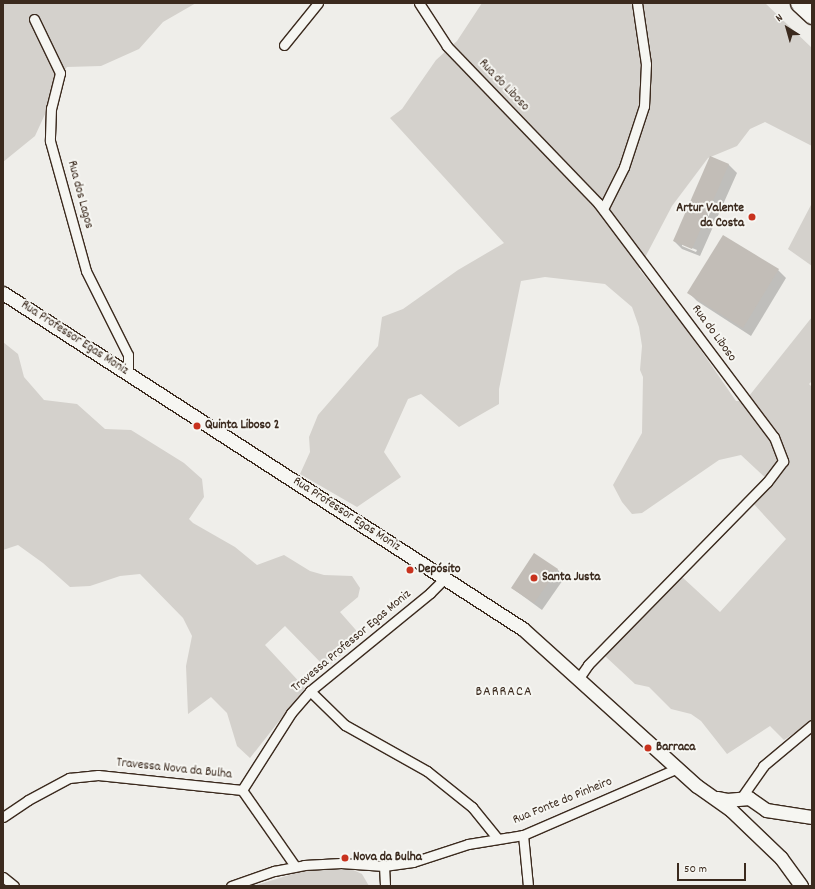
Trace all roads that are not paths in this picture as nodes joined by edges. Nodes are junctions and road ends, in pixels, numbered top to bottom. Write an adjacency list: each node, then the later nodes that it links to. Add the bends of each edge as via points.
1 (318, 3): 7 (street)
2 (419, 3): 8 (street, Rua do Liboso, via 447,46)
3 (637, 3): 8 (street, via 646,64 644,106 624,167)
4 (799, 3): 5 (highway)
5 (812, 15)
6 (34, 19): 10 (street, Rua dos Lagos, via 60,73 51,108 50,141 86,271 128,355)
7 (284, 45)
8 (603, 209): 12 (street, Rua do Liboso, via 774,437 783,461 767,482 588,665)
9 (3, 293): 10 (main road, Rua Professor Egas Moniz)
10 (128, 374): 11 (main road, Rua Professor Egas Moniz)
11 (445, 578): 12 (main road, Rua Professor Egas Moniz, via 523,629); 13 (street, Travessa Professor Egas Moniz)
12 (579, 678): 15 (main road, Rua Professor Egas Moniz)
13 (310, 691): 17 (street, Travessa Professor Egas Moniz, via 291,713); 28 (street, via 345,725 427,771 472,808)
14 (812, 725): 16 (street, via 763,766)
15 (678, 768): 18 (main road, Rua Professor Egas Moniz); 26 (street, Rua Fonte do Pinheiro)
16 (752, 782): 19 (street); 20 (street)
17 (242, 790): 22 (street, Travessa Nova da Bulha, via 98,775 69,778); 29 (street, Travessa Nova da Bulha)
18 (706, 793): 19 (main road, Rua Professor Egas Moniz, via 727,800); 23 (main road, Rua Professor Egas Moniz)
19 (741, 798): 20 (main road, via 749,798); 23 (main road, via 735,803)
20 (755, 803): 21 (main road); 24 (main road, via 757,810)
21 (773, 812): 24 (main road); 25 (main road)
22 (3, 817)
23 (737, 817): 24 (main road, via 747,821); 27 (main road, Rua Professor Egas Moniz)
24 (754, 817): 27 (main road, via 753,825)
25 (812, 817)
26 (523, 835): 28 (street, Rua Fonte do Pinheiro); 36 (street)
27 (758, 836): 32 (main road, Rua Professor Egas Moniz, via 781,858)
28 (498, 839): 30 (street, Rua Fonte do Pinheiro, via 468,844 413,862)
29 (295, 866): 30 (street, via 341,863); 34 (street, via 274,870)
30 (384, 866): 35 (street)
31 (3, 877): 33 (street)
32 (798, 885)
33 (14, 886)
34 (231, 886)
35 (385, 886)
36 (528, 886)

